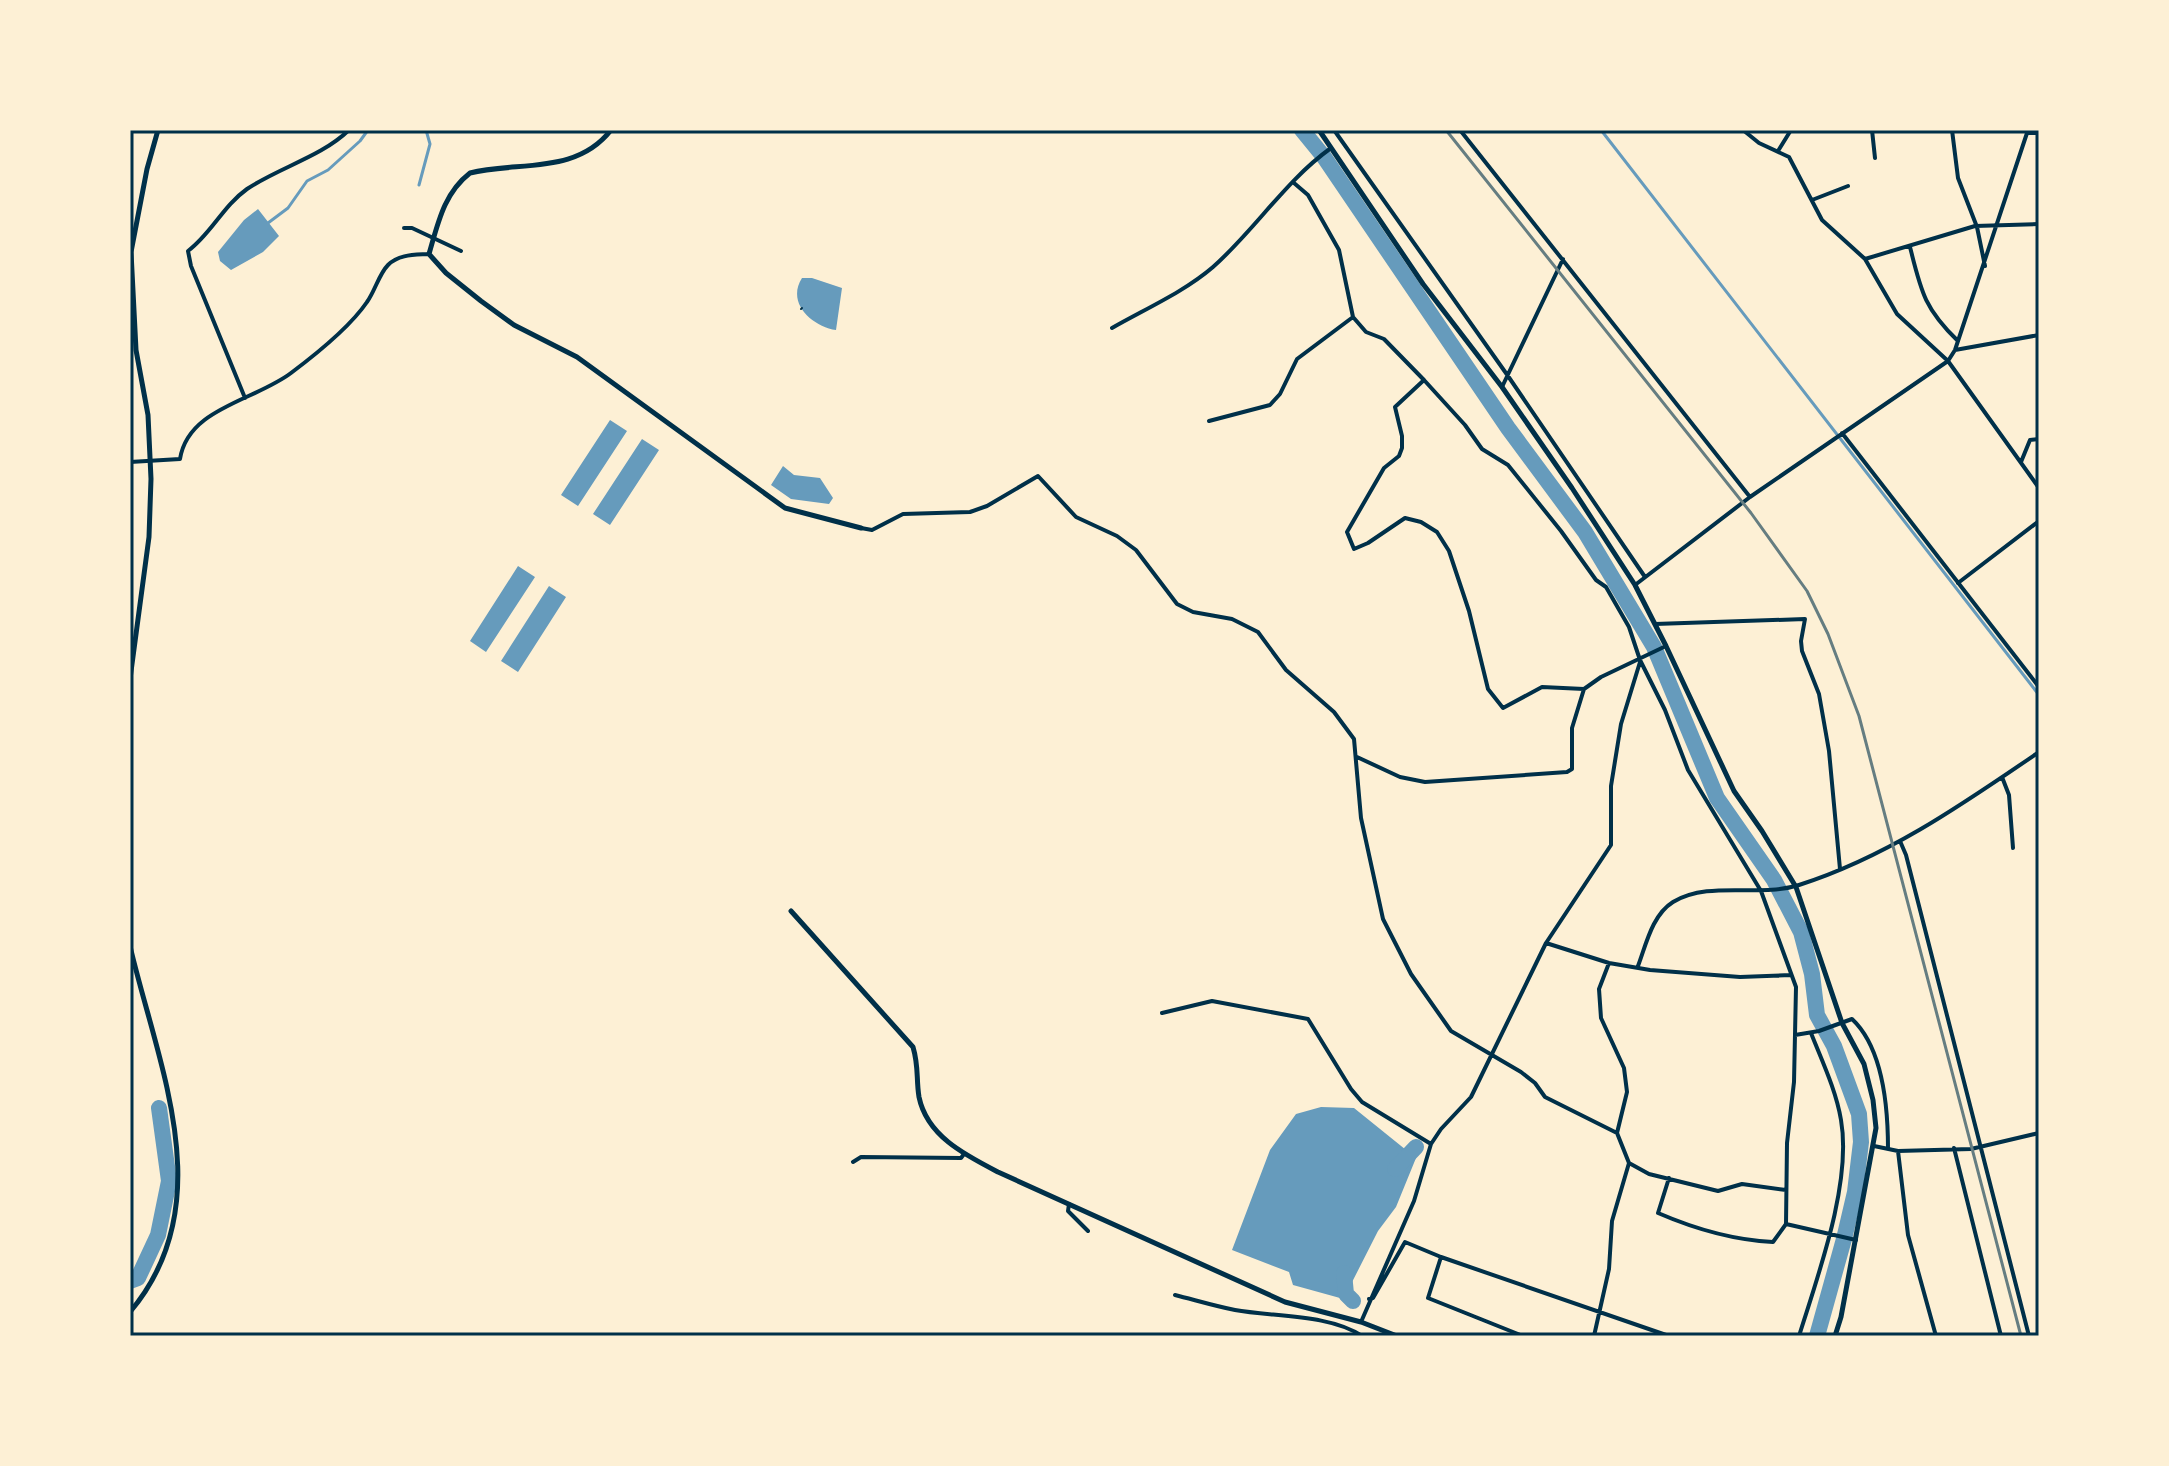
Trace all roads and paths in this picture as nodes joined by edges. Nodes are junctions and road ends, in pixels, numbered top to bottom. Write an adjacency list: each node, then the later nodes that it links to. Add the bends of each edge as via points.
1 (158, 130): 54 (main road, via 131,252 151,479 149,537)
2 (349, 130): 38 (street, via 247,189 188,251)
3 (611, 130): 25 (main road, via 602,142 572,160 470,173 449,195)
4 (1319, 130): 13 (main road)
5 (1334, 130): 35 (street)
6 (1460, 130): 26 (street)
7 (1743, 130): 14 (street)
8 (1791, 130): 14 (street)
9 (1872, 130): 15 (street)
10 (1952, 130): 20 (street, via 1958,178)
11 (2028, 132): 12 (street); 21 (street)
12 (2039, 133)
13 (1328, 150): 16 (street); 37 (main road)
14 (1778, 151): 18 (street, via 1795,165)
15 (1875, 158)
16 (1294, 183): 29 (street, via 1308,195 1339,250); 30 (street, via 1210,270)
17 (1848, 186): 18 (street)
18 (1812, 200): 27 (street, via 1822,220)
19 (2039, 224): 21 (street)
20 (1977, 227): 21 (street); 23 (street); 28 (street)
21 (1996, 227): 28 (street)
22 (404, 228): 24 (street)
23 (1910, 247): 27 (street); 32 (street, via 1922,295)
24 (461, 251)
25 (429, 254): 38 (street, via 387,265 351,320 290,374); 47 (main road, via 514,325 577,357 785,508)
26 (1563, 259): 35 (street); 45 (street)
27 (1865, 259): 34 (street, via 1897,314)
28 (1985, 266): 32 (street)
29 (1353, 317): 36 (street, via 1366,332 1384,339); 39 (street, via 1297,359 1270,405)
30 (1112, 328)
31 (2039, 335): 33 (street)
32 (1958, 341): 33 (street)
33 (1955, 350): 34 (street)
34 (1948, 361): 40 (street); 43 (street)
35 (1508, 376): 37 (street); 48 (street)
36 (1424, 380): 53 (street, via 1482,449 1508,465 1606,587); 56 (street, via 1395,407 1402,448 1352,520 1347,532 1354,549 1405,518 1437,532 1469,611 1488,689 1503,708 1542,687)
37 (1502, 387): 50 (main road)
38 (245, 398): 42 (street, via 202,420 188,434 180,459)
39 (1209, 421)
40 (1842, 433): 45 (street); 49 (street)
41 (2039, 439): 43 (street, via 2030,440)
42 (130, 462)
43 (2021, 462): 44 (street)
44 (2039, 488)
45 (1750, 497): 48 (street)
46 (2039, 521): 49 (street)
47 (861, 528): 58 (street, via 872,530 914,512 970,512 1038,476 1076,517 1136,550 1177,604 1258,632 1286,670 1348,729)
48 (1645, 577): 50 (street)
49 (1958, 583): 55 (street)
50 (1635, 585): 51 (main road)
51 (1655, 624): 52 (main road); 62 (street, via 1805,619 1802,651 1822,708)
52 (1664, 647): 53 (street); 63 (main road, via 1734,791)
53 (1640, 660): 56 (street); 64 (street, via 1688,770); 66 (street, via 1621,724 1611,845)
54 (130, 679)
55 (2039, 687)
56 (1584, 689): 58 (street, via 1572,728 1572,769 1567,772 1425,782)
57 (2039, 752): 59 (street)
58 (1357, 757): 75 (street, via 1361,818 1383,919 1411,974 1451,1031)
59 (2002, 777): 60 (street); 61 (street, via 2009,795)
60 (1900, 841): 62 (street); 81 (street)
61 (2013, 848)
62 (1840, 869): 63 (street)
63 (1796, 887): 64 (street); 72 (main road)
64 (1761, 891): 69 (street, via 1714,891 1672,903 1657,919); 70 (street)
65 (791, 911): 84 (main road, via 913,1047 925,1118)
66 (1546, 943): 68 (street); 75 (street)
67 (130, 946): 97 (main road, via 172,1107 179,1193 159,1267)
68 (1609, 963): 69 (street); 76 (street, via 1599,989 1601,1018 1624,1068 1627,1092)
69 (1638, 966): 70 (street, via 1703,976)
70 (1792, 975): 74 (street)
71 (1162, 1013): 78 (street, via 1212,1001 1308,1019 1362,1102)
72 (1842, 1023): 73 (street); 79 (main road, via 1864,1064 1873,1100); 82 (street, via 1852,1019 1871,1046 1888,1121)
73 (1811, 1033): 74 (street); 92 (street, via 1842,1123)
74 (1795, 1035): 88 (street)
75 (1490, 1055): 76 (street, via 1521,1072 1545,1097); 78 (street, via 1471,1097)
76 (1617, 1133): 86 (street)
77 (2039, 1133): 81 (street)
78 (1431, 1144): 96 (street, via 1414,1201)
79 (1874, 1146): 82 (street); 93 (main road)
80 (1954, 1148): 81 (street); 83 (street); 108 (street)
81 (1980, 1148): 109 (street)
82 (1888, 1149): 83 (street)
83 (1898, 1151): 107 (street, via 1908,1235)
84 (964, 1154): 85 (street, via 861,1157); 89 (main road)
85 (853, 1162)
86 (1629, 1163): 87 (street); 98 (street, via 1612,1221)
87 (1669, 1178): 88 (street, via 1718,1191 1742,1184); 90 (street, via 1658,1213 1689,1226 1746,1241 1773,1242)
88 (1786, 1190): 90 (street)
89 (1069, 1204): 91 (street, via 1070,1215); 99 (main road, via 1285,1302)
90 (1786, 1224): 92 (street)
91 (1088, 1231)
92 (1830, 1233): 93 (street); 105 (street)
93 (1856, 1240): 106 (main road)
94 (1441, 1257): 96 (street, via 1405,1242); 98 (street); 102 (street, via 1428,1298)
95 (1175, 1295): 100 (street, via 1233,1310 1313,1320)
96 (1369, 1299): 99 (street)
97 (130, 1312)
98 (1599, 1313): 103 (street); 104 (street)
99 (1361, 1322): 101 (main road)
100 (1362, 1336)
101 (1397, 1336)
102 (1523, 1336)
103 (1594, 1336)
104 (1669, 1336)
105 (1799, 1336)
106 (1835, 1336)
107 (1936, 1336)
108 (2001, 1336)
109 (2029, 1336)

